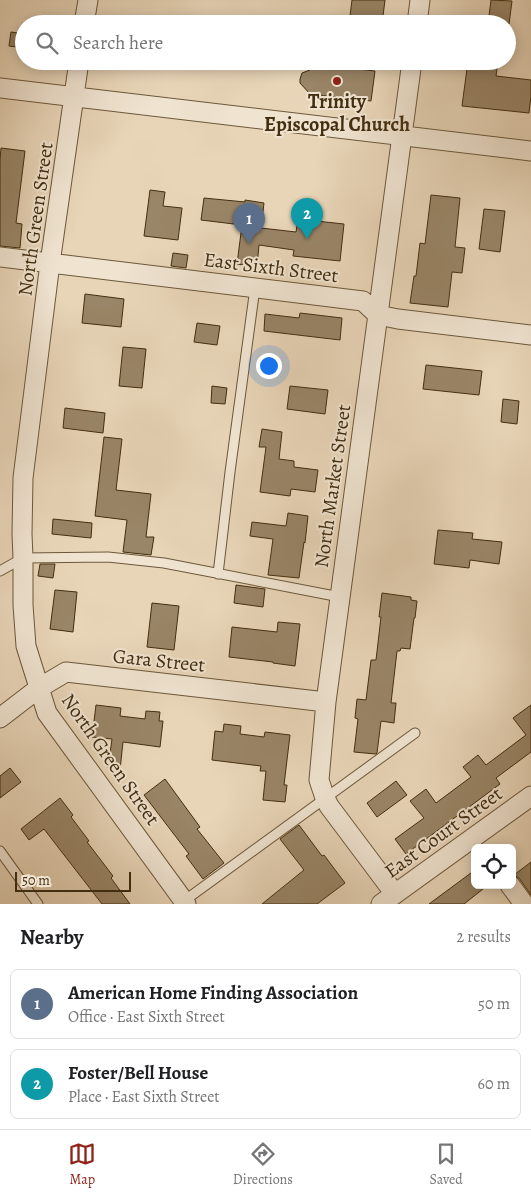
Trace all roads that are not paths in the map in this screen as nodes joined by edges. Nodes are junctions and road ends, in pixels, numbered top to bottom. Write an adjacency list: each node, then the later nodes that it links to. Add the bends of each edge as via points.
1 (88, 0): 3 (street)
2 (420, 0): 4 (street)
3 (86, 15)
4 (418, 15)
5 (78, 70): 8 (street, North Green Street)
6 (411, 70): 9 (street, North Market Street)
7 (0, 88): 8 (street)
8 (74, 97): 9 (street); 12 (street, North Green Street)
9 (402, 136): 10 (street); 14 (street, North Market Street)
10 (531, 151)
11 (0, 257): 12 (street, East Sixth Street)
12 (50, 263): 13 (street, East Sixth Street); 16 (street, North Green Street, via 23,478)
13 (255, 288): 14 (street, East Sixth Street, via 363,301); 18 (lane)
14 (378, 316): 15 (street); 19 (street, North Market Street)
15 (531, 335)
16 (24, 558): 17 (lane); 18 (lane, via 108,557 164,563); 20 (street, North Green Street, via 26,646)
17 (0, 571)
18 (218, 574): 19 (lane)
19 (340, 598): 21 (street, North Market Street)
20 (39, 688): 21 (street, Gara Street, via 66,672); 22 (street, Gara Street); 30 (street, North Green Street, via 47,713)
21 (326, 702): 25 (street, North Market Street, via 319,780)
22 (0, 718)
23 (414, 733): 25 (lane)
24 (531, 796): 26 (street, East Court Street)
25 (324, 798): 29 (street, North Market Street); 30 (lane)
26 (480, 842): 29 (street, East Court Street)
27 (0, 851): 31 (lane)
28 (513, 889): 32 (street)
29 (388, 899)
30 (185, 903)
31 (38, 904)
32 (524, 904)

